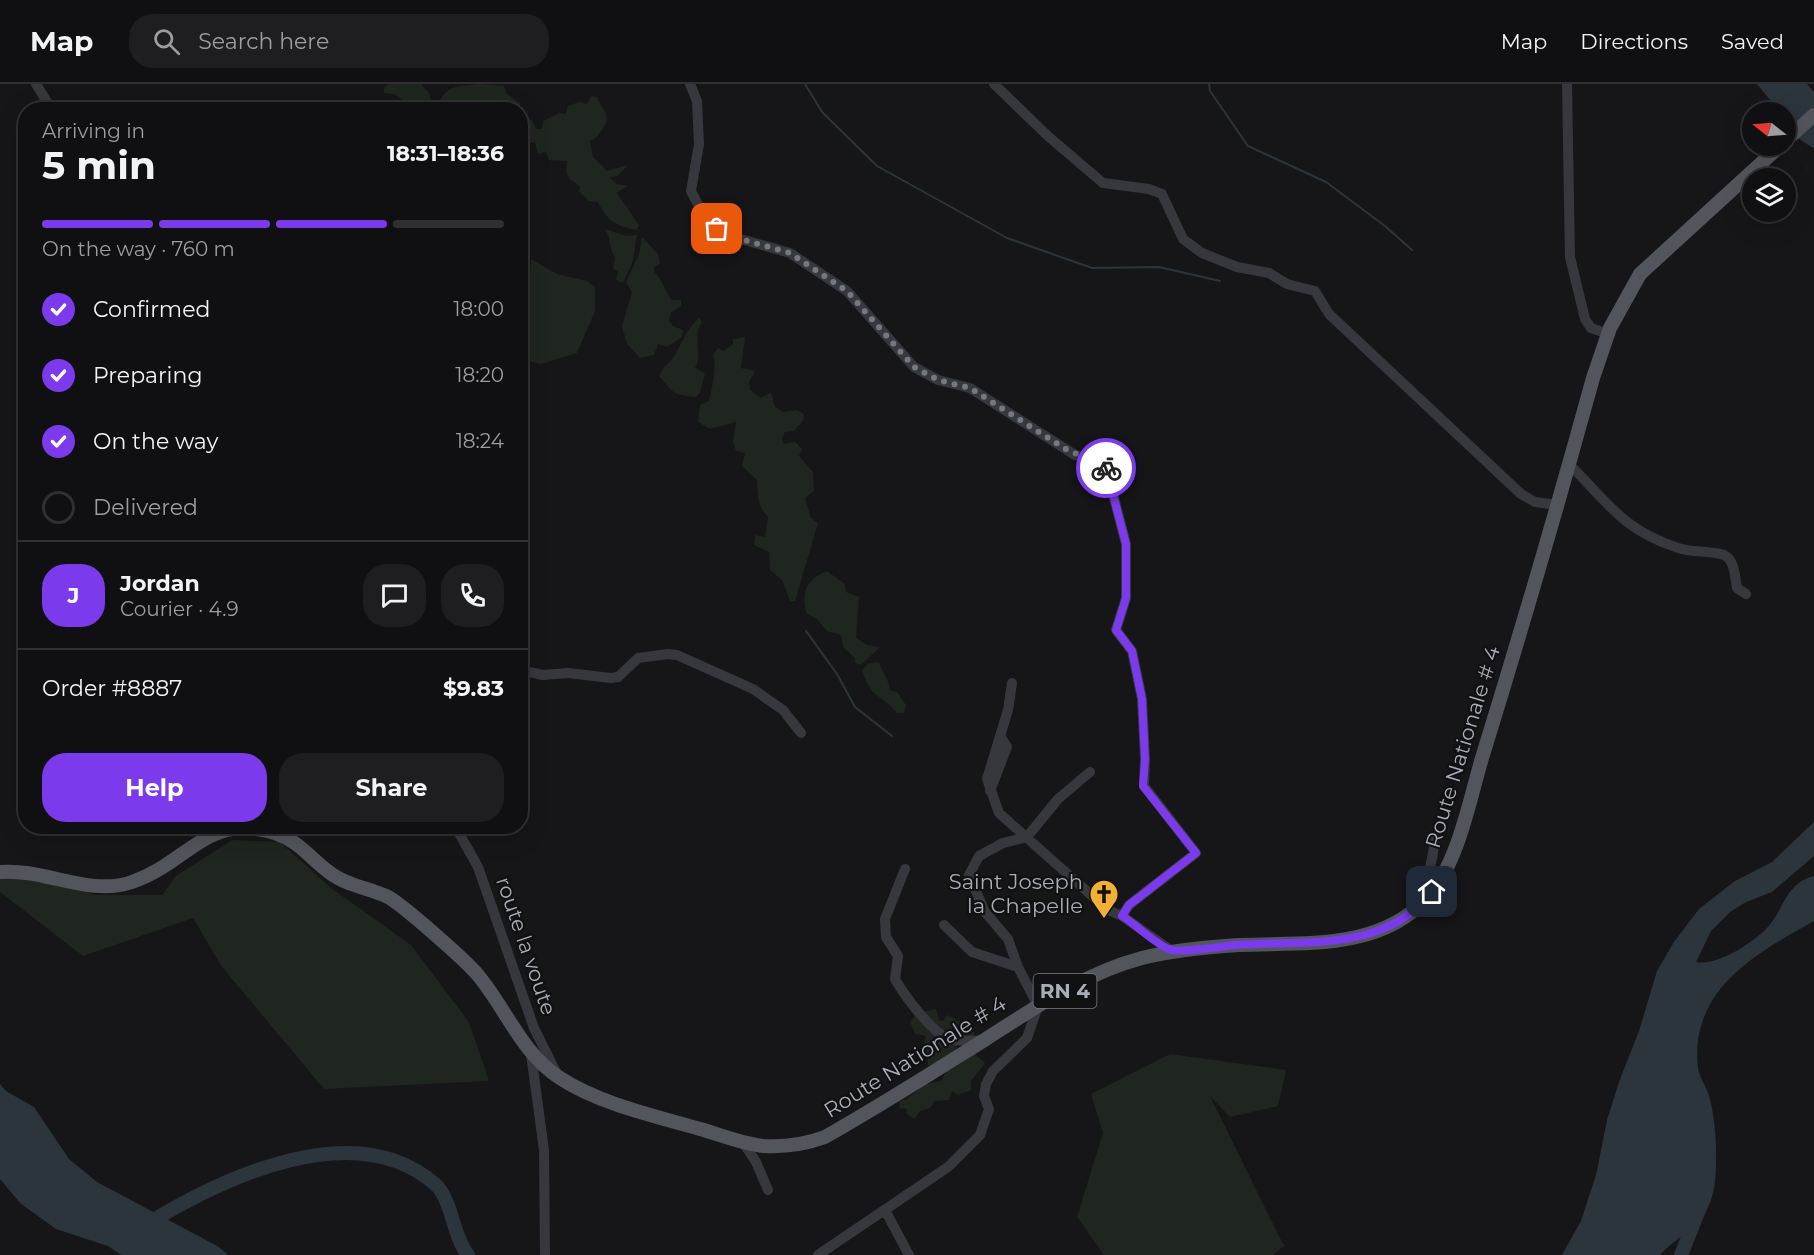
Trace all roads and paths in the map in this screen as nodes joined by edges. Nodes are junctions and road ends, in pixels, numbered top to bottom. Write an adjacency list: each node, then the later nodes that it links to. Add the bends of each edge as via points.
1 (36, 84): 5 (street)
2 (690, 84): 25 (street, via 697,101 699,144 691,191 706,220 723,234 790,253 847,291 914,367 938,380 970,388 1068,451 1106,467 1126,544 1126,598 1116,630 1132,651 1142,699 1143,786 1196,853 1129,905)
3 (994, 84): 11 (street, via 1103,183 1162,194 1183,239 1202,254 1314,291 1329,314 1521,494 1535,502)
4 (1567, 84): 9 (street, via 1570,257 1586,319 1590,327)
5 (47, 102)
6 (1814, 115): 7 (main road, Route Nationale # 4 / RN 4)
7 (1796, 131)
8 (1769, 156): 9 (main road, Route Nationale # 4 / RN 4, via 1640,274)
9 (1608, 334): 10 (main road, Route Nationale # 4 / RN 4)
10 (1569, 464): 11 (main road, Route Nationale # 4 / RN 4); 12 (street, via 1632,528 1681,549 1724,555 1732,562 1737,588)
11 (1557, 506): 24 (main road, Route Nationale # 4 / RN 4, via 1448,869)
12 (1746, 594)
13 (528, 672): 15 (street, via 611,678 618,677 638,658 677,655 753,689 783,710)
14 (1012, 683): 20 (street, via 987,779 999,813)
15 (801, 733)
16 (1090, 771): 20 (street, via 1058,799)
17 (216, 834): 23 (main road, Route Nationale # 4 / RN 4, via 132,882 76,883 27,871)
18 (278, 834): 31 (main road, Route Nationale # 4 / RN 4, via 297,842 330,873 389,897 426,928 476,973)
19 (459, 834): 32 (street, route la voute, via 477,867 534,1028)
20 (1027, 837): 25 (street, via 1107,910); 28 (street, via 1003,843 979,856 969,875 984,912 1008,939)
21 (1434, 838): 24 (street, via 1435,857 1428,879)
22 (905, 869): 30 (street, via 885,919 886,937 898,956 895,979 910,1002 947,1038 966,1042)
23 (0, 872)
24 (1432, 892): 27 (main road, Route Nationale # 4 / RN 4, via 1405,918 1363,937)
25 (1122, 916): 27 (street)
26 (944, 925): 28 (street, via 972,952)
27 (1172, 951): 29 (main road, Route Nationale # 4 / RN 4, via 1092,975)
28 (1018, 967): 29 (street)
29 (1038, 1006): 30 (main road, Route Nationale # 4 / RN 4); 35 (street, via 1026,1038 993,1071 986,1084 988,1109 980,1135 948,1167)
30 (985, 1039): 33 (main road, Route Nationale # 4 / RN 4, via 825,1137 808,1143 764,1146)
31 (531, 1054): 32 (main road, Route Nationale # 4 / RN 4); 36 (street, via 544,1149)
32 (560, 1078): 33 (main road, Route Nationale # 4 / RN 4, via 618,1103)
33 (742, 1141): 34 (street)
34 (768, 1190)
35 (885, 1210): 37 (street); 38 (street)
36 (544, 1255)
37 (818, 1255)
38 (909, 1255)

